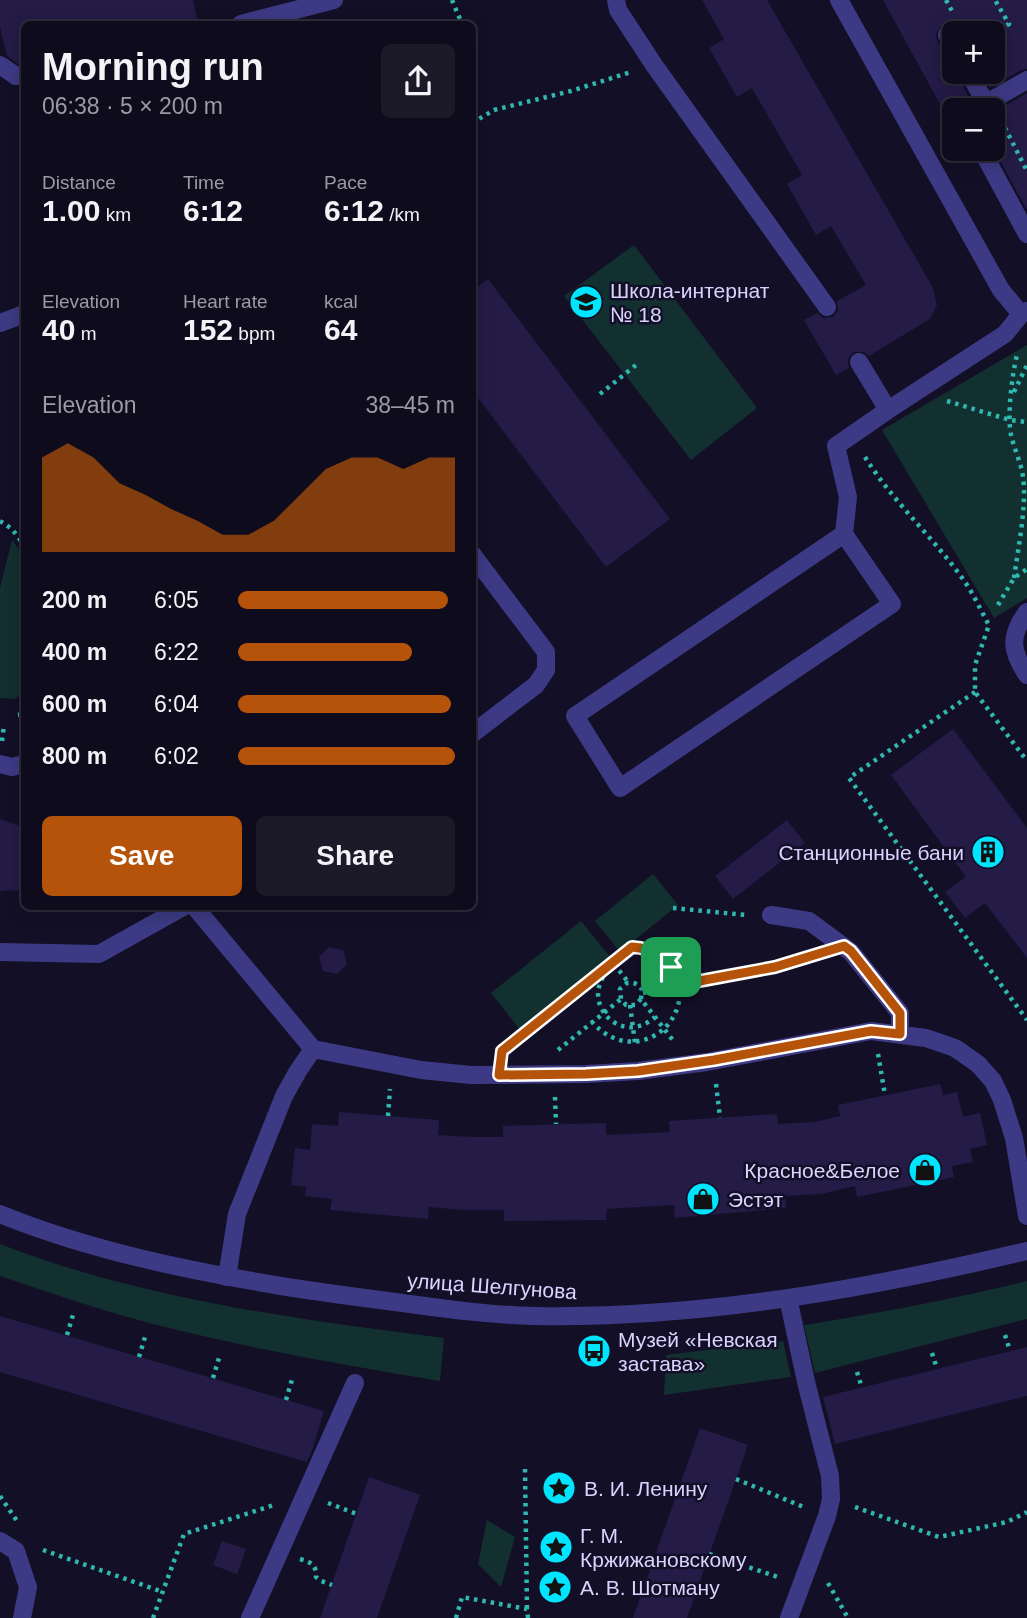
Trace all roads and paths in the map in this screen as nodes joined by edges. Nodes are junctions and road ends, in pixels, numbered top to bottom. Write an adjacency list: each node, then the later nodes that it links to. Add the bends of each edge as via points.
1 (334, 0): 6 (street)
2 (452, 0): 7 (path)
3 (616, 0): 10 (street)
4 (839, 0): 20 (street, via 1000,290)
5 (995, 0): 8 (path, via 1009,24)
6 (252, 21)
7 (461, 21)
8 (1005, 26)
9 (0, 65): 11 (street)
10 (654, 65): 14 (path, via 494,110); 19 (street)
11 (21, 75)
12 (1027, 80): 13 (street)
13 (996, 98)
14 (476, 121)
15 (1005, 129): 17 (path)
16 (987, 161): 18 (street)
17 (1027, 171)
18 (1027, 234)
19 (827, 307)
20 (1024, 313): 23 (street)
21 (21, 315): 22 (street)
22 (0, 323)
23 (1005, 334): 28 (path, via 1019,346); 30 (street)
24 (859, 362): 30 (street)
25 (636, 365): 27 (path)
26 (1027, 365): 28 (path)
27 (600, 394)
28 (1012, 396): 31 (path)
29 (939, 398): 31 (path)
30 (888, 410): 33 (street)
31 (1010, 420): 32 (path); 38 (path, via 1024,500)
32 (1027, 422)
33 (852, 436): 35 (street, via 836,446 848,497); 41 (path, via 874,472 965,583 989,625 975,665)
34 (0, 521): 36 (path)
35 (844, 534): 35 (street, via 892,604 620,788 575,716)
36 (21, 541)
37 (476, 559): 44 (street, via 545,652 546,670 536,685)
38 (1014, 578)
39 (1027, 612): 40 (street, via 1014,638 1015,657)
40 (1027, 675)
41 (975, 692): 45 (path); 63 (path, via 849,778)
42 (21, 714): 43 (path)
43 (18, 715)
44 (476, 731)
45 (1027, 761)
46 (0, 764): 47 (street)
47 (21, 765)
48 (673, 908): 51 (path)
49 (178, 910): 53 (street, via 99,954)
50 (197, 910): 70 (street)
51 (771, 915): 52 (street, via 809,921)
52 (844, 946): 56 (path, via 775,967); 68 (street, via 900,1013)
53 (0, 952)
54 (614, 963): 55 (path); 56 (path, via 632,947 652,951 671,967); 61 (path, via 598,988); 75 (path, via 502,1051)
55 (628, 983): 57 (path, via 636,984); 58 (path, via 620,989)
56 (678, 985): 57 (path); 66 (path, via 678,1003)
57 (643, 993): 59 (path)
58 (621, 999): 60 (path); 61 (path)
59 (641, 999): 60 (path); 62 (path)
60 (630, 1005): 65 (path)
61 (603, 1013): 64 (path); 65 (path, via 616,1024)
62 (655, 1017): 65 (path); 66 (path)
63 (1027, 1020)
64 (592, 1022): 69 (path, via 610,1037); 74 (path, via 555,1052)
65 (633, 1028): 69 (path)
66 (664, 1029): 69 (path); 72 (path)
67 (874, 1031): 68 (street); 71 (street); 76 (path)
68 (900, 1034): 78 (street, via 955,1048 978,1063 993,1081)
69 (635, 1042): 73 (path)
70 (313, 1049): 75 (street, via 421,1070); 82 (street, via 284,1096 237,1214)
71 (714, 1060): 72 (street); 77 (path)
72 (692, 1064): 73 (street)
73 (638, 1071): 74 (street)
74 (553, 1074): 75 (street)
75 (499, 1075)
76 (885, 1095)
77 (720, 1118)
78 (1021, 1134): 80 (street)
79 (0, 1214): 82 (street, улица Шелгунова, via 124,1254)
80 (1027, 1216)
81 (1027, 1251): 83 (street, улица Шелгунова)
82 (227, 1277): 83 (street, улица Шелгунова, via 463,1311 531,1316 650,1313)
83 (788, 1298): 102 (street, via 830,1476)
84 (73, 1315): 85 (path)
85 (67, 1335)
86 (1005, 1335): 88 (path)
87 (145, 1337): 90 (path)
88 (1010, 1351)
89 (932, 1353): 92 (path)
90 (139, 1357)
91 (219, 1358): 95 (path)
92 (937, 1369)
93 (857, 1371): 97 (path)
94 (293, 1376): 98 (path)
95 (213, 1378)
96 (355, 1383): 101 (street)
97 (862, 1388)
98 (286, 1400)
99 (525, 1469): 110 (path)
100 (736, 1479): 102 (path)
101 (306, 1494): 105 (street); 109 (path, via 184,1534)
102 (829, 1507): 103 (path, via 939,1536 1007,1522); 108 (street)
103 (1027, 1512)
104 (8, 1546): 109 (path, via 32,1542 47,1553); 111 (street, via 28,1587)
105 (279, 1551): 107 (path, via 312,1563 316,1577); 113 (street)
106 (709, 1554): 108 (path)
107 (332, 1585)
108 (801, 1585): 116 (street)
109 (163, 1592): 112 (path)
110 (527, 1609): 114 (path, via 462,1597); 115 (path)
111 (22, 1618)
112 (153, 1618)
113 (250, 1618)
114 (456, 1618)
115 (528, 1618)
116 (789, 1618)

